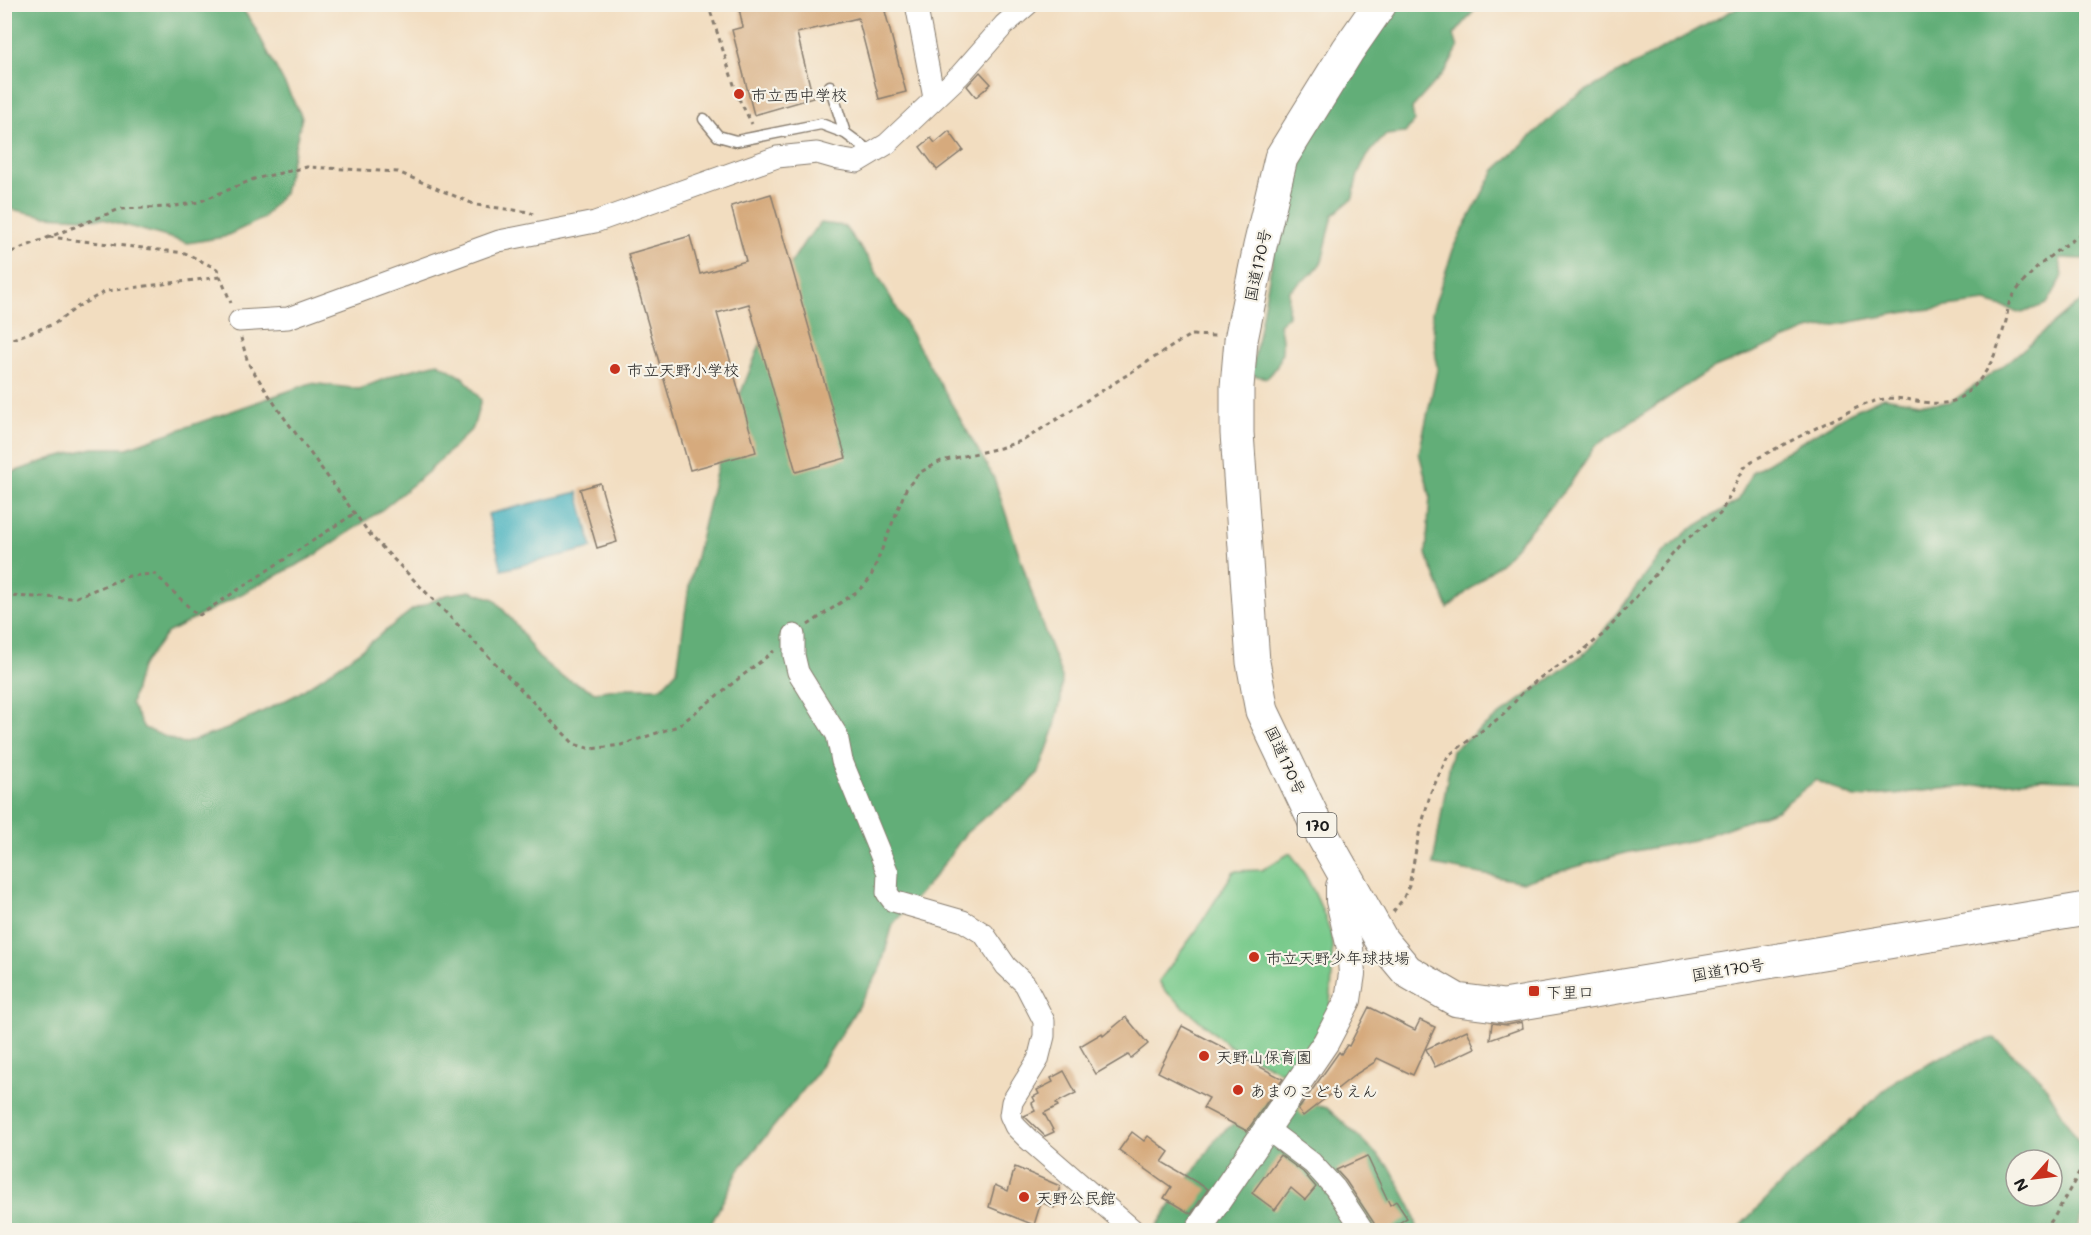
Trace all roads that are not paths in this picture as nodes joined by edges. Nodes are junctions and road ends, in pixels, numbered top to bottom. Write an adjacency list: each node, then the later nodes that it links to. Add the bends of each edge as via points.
1 (916, 4): 5 (street)
2 (1028, 4): 5 (street)
3 (1380, 4): 11 (highway, 国道170号 / 170, via 1281,158 1241,339 1237,387 1253,662 1262,711 1314,820)
4 (830, 86): 7 (lane)
5 (934, 98): 8 (street, via 887,144)
6 (704, 119): 7 (lane, via 718,136 736,141 821,124)
7 (844, 133): 8 (lane)
8 (872, 153): 9 (street, via 857,162 817,153 777,157 595,222 499,241 288,318)
9 (239, 321)
10 (794, 635): 14 (street, via 798,672 837,735 842,761 888,873 887,893 893,901 963,921 984,934 1006,966 1025,984 1044,1021 1038,1060 1012,1102 1010,1115 1015,1126)
11 (1346, 876): 12 (highway, 国道170号 / 170, via 1382,941 1407,971 1457,1000 1504,1006); 13 (street, via 1339,893 1351,957 1348,1000 1326,1042)
12 (2086, 909)
13 (1267, 1129): 15 (street); 16 (street, via 1312,1163 1335,1188)
14 (1133, 1230)
15 (1198, 1230)
16 (1363, 1230)

